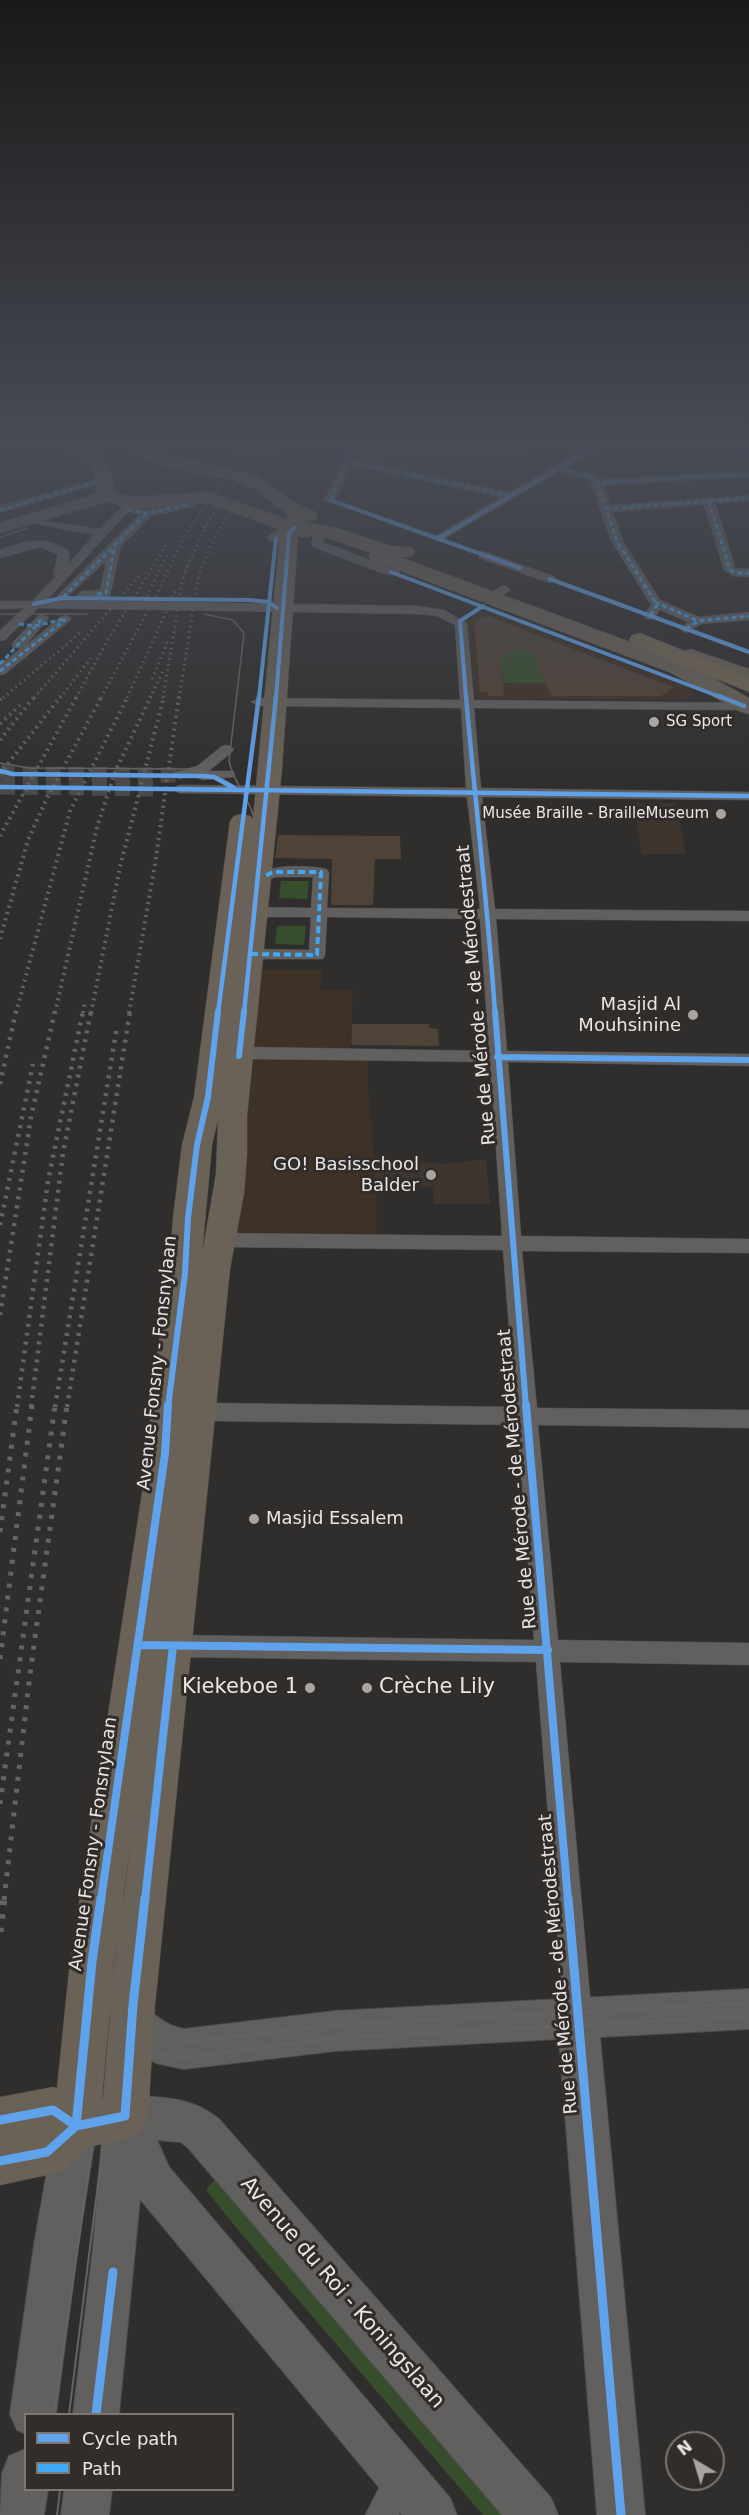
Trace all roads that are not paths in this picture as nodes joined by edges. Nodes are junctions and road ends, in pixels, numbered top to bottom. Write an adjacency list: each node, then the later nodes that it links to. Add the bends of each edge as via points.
1 (62, 562): 12 (street)
2 (75, 562): 12 (street)
3 (98, 562): 16 (street)
4 (112, 562): 16 (street, via 106,593)
5 (275, 562): 20 (main road)
6 (283, 562): 20 (main road)
7 (416, 562): 14 (main road)
8 (504, 562): 13 (street)
9 (631, 562): 17 (street)
10 (728, 562): 11 (street, via 730,570)
11 (749, 573)
12 (61, 577): 18 (street)
13 (550, 579)
14 (497, 593): 28 (main road); 30 (main road)
15 (49, 594): 16 (street)
16 (63, 597)
17 (656, 602): 21 (street); 23 (street)
18 (34, 604): 19 (street); 20 (street); 27 (street)
19 (0, 605)
20 (273, 606): 34 (main road, Avenue Fonsny - Fonsnylaan); 35 (street, Rue de Mérode - de Mérodestraat, via 418,610 460,621)
21 (650, 616)
22 (749, 616): 23 (street)
23 (698, 621): 26 (street)
24 (39, 622): 25 (street); 29 (street); 31 (street, via 66,619)
25 (19, 624)
26 (686, 629)
27 (0, 637)
28 (640, 640): 32 (main road); 33 (highway)
29 (0, 663)
30 (677, 667): 33 (highway)
31 (0, 671)
32 (749, 676)
33 (748, 698): 35 (street)
34 (266, 702): 35 (street); 38 (main road, Avenue Fonsny - Fonsnylaan)
35 (468, 703): 39 (street, Rue de Mérode - de Mérodestraat)
36 (227, 749): 37 (street)
37 (179, 782): 38 (street); 38 (street, via 202,776)
38 (245, 786): 39 (street); 42 (main road, Avenue Fonsny - Fonsnylaan); 50 (main road, Avenue Fonsny - Fonsnylaan)
39 (474, 793): 40 (street); 44 (street, Rue de Mérode - de Mérodestraat)
40 (749, 796)
41 (265, 876): 43 (street, via 273,872 321,872)
42 (255, 912): 43 (street); 46 (main road, Avenue Fonsny - Fonsnylaan)
43 (319, 912): 44 (street); 46 (street, via 317,955)
44 (488, 914): 45 (street); 48 (street, Rue de Mérode - de Mérodestraat)
45 (749, 916)
46 (250, 954): 47 (main road, Avenue Fonsny - Fonsnylaan)
47 (239, 1056): 48 (street, via 255,1053); 50 (street); 51 (main road, Avenue Fonsny - Fonsnylaan, via 232,1116 234,1140)
48 (497, 1057): 49 (street); 52 (street, Rue de Mérode - de Mérodestraat)
49 (749, 1060)
50 (210, 1073): 57 (main road, Avenue Fonsny - Fonsnylaan, via 193,1176)
51 (221, 1240): 52 (street); 54 (main road, Avenue Fonsny - Fonsnylaan, via 214,1269)
52 (512, 1243): 53 (street); 55 (street, Rue de Mérode - de Mérodestraat)
53 (749, 1246)
54 (199, 1413): 55 (street); 57 (street); 58 (main road, Avenue Fonsny - Fonsnylaan)
55 (528, 1416): 56 (street); 59 (street, Rue de Mérode - de Mérodestraat)
56 (749, 1419)
57 (165, 1454): 66 (main road, Avenue Fonsny - Fonsnylaan, via 92,1962)
58 (173, 1646): 59 (street); 63 (main road, Avenue Fonsny - Fonsnylaan)
59 (548, 1650): 60 (street); 62 (street, Rue de Mérode - de Mérodestraat)
60 (749, 1654)
61 (749, 2010): 62 (main road)
62 (578, 2018): 63 (main road, via 335,2031 184,2049 159,2044); 77 (main road, Rue de Mérode - de Mérodestraat)
63 (132, 2020): 64 (main road, Avenue Fonsny - Fonsnylaan)
64 (125, 2116): 66 (main road, Avenue du Roi - Koningslaan); 69 (main road, Avenue Fonsny - Fonsnylaan); 72 (main road, via 154,2182); 76 (main road, Avenue du Roi - Koningslaan, via 189,2122 211,2140)
65 (0, 2120): 66 (main road, via 52,2110)
66 (76, 2126): 67 (main road, via 47,2152); 68 (main road, Avenue Fonsny - Fonsnylaan)
67 (0, 2161)
68 (33, 2413)
69 (96, 2413)
70 (24, 2487): 73 (main road)
71 (88, 2491): 74 (main road)
72 (391, 2497): 75 (main road)
73 (20, 2515)
74 (85, 2515)
75 (433, 2515)
76 (534, 2515)
77 (621, 2515)

